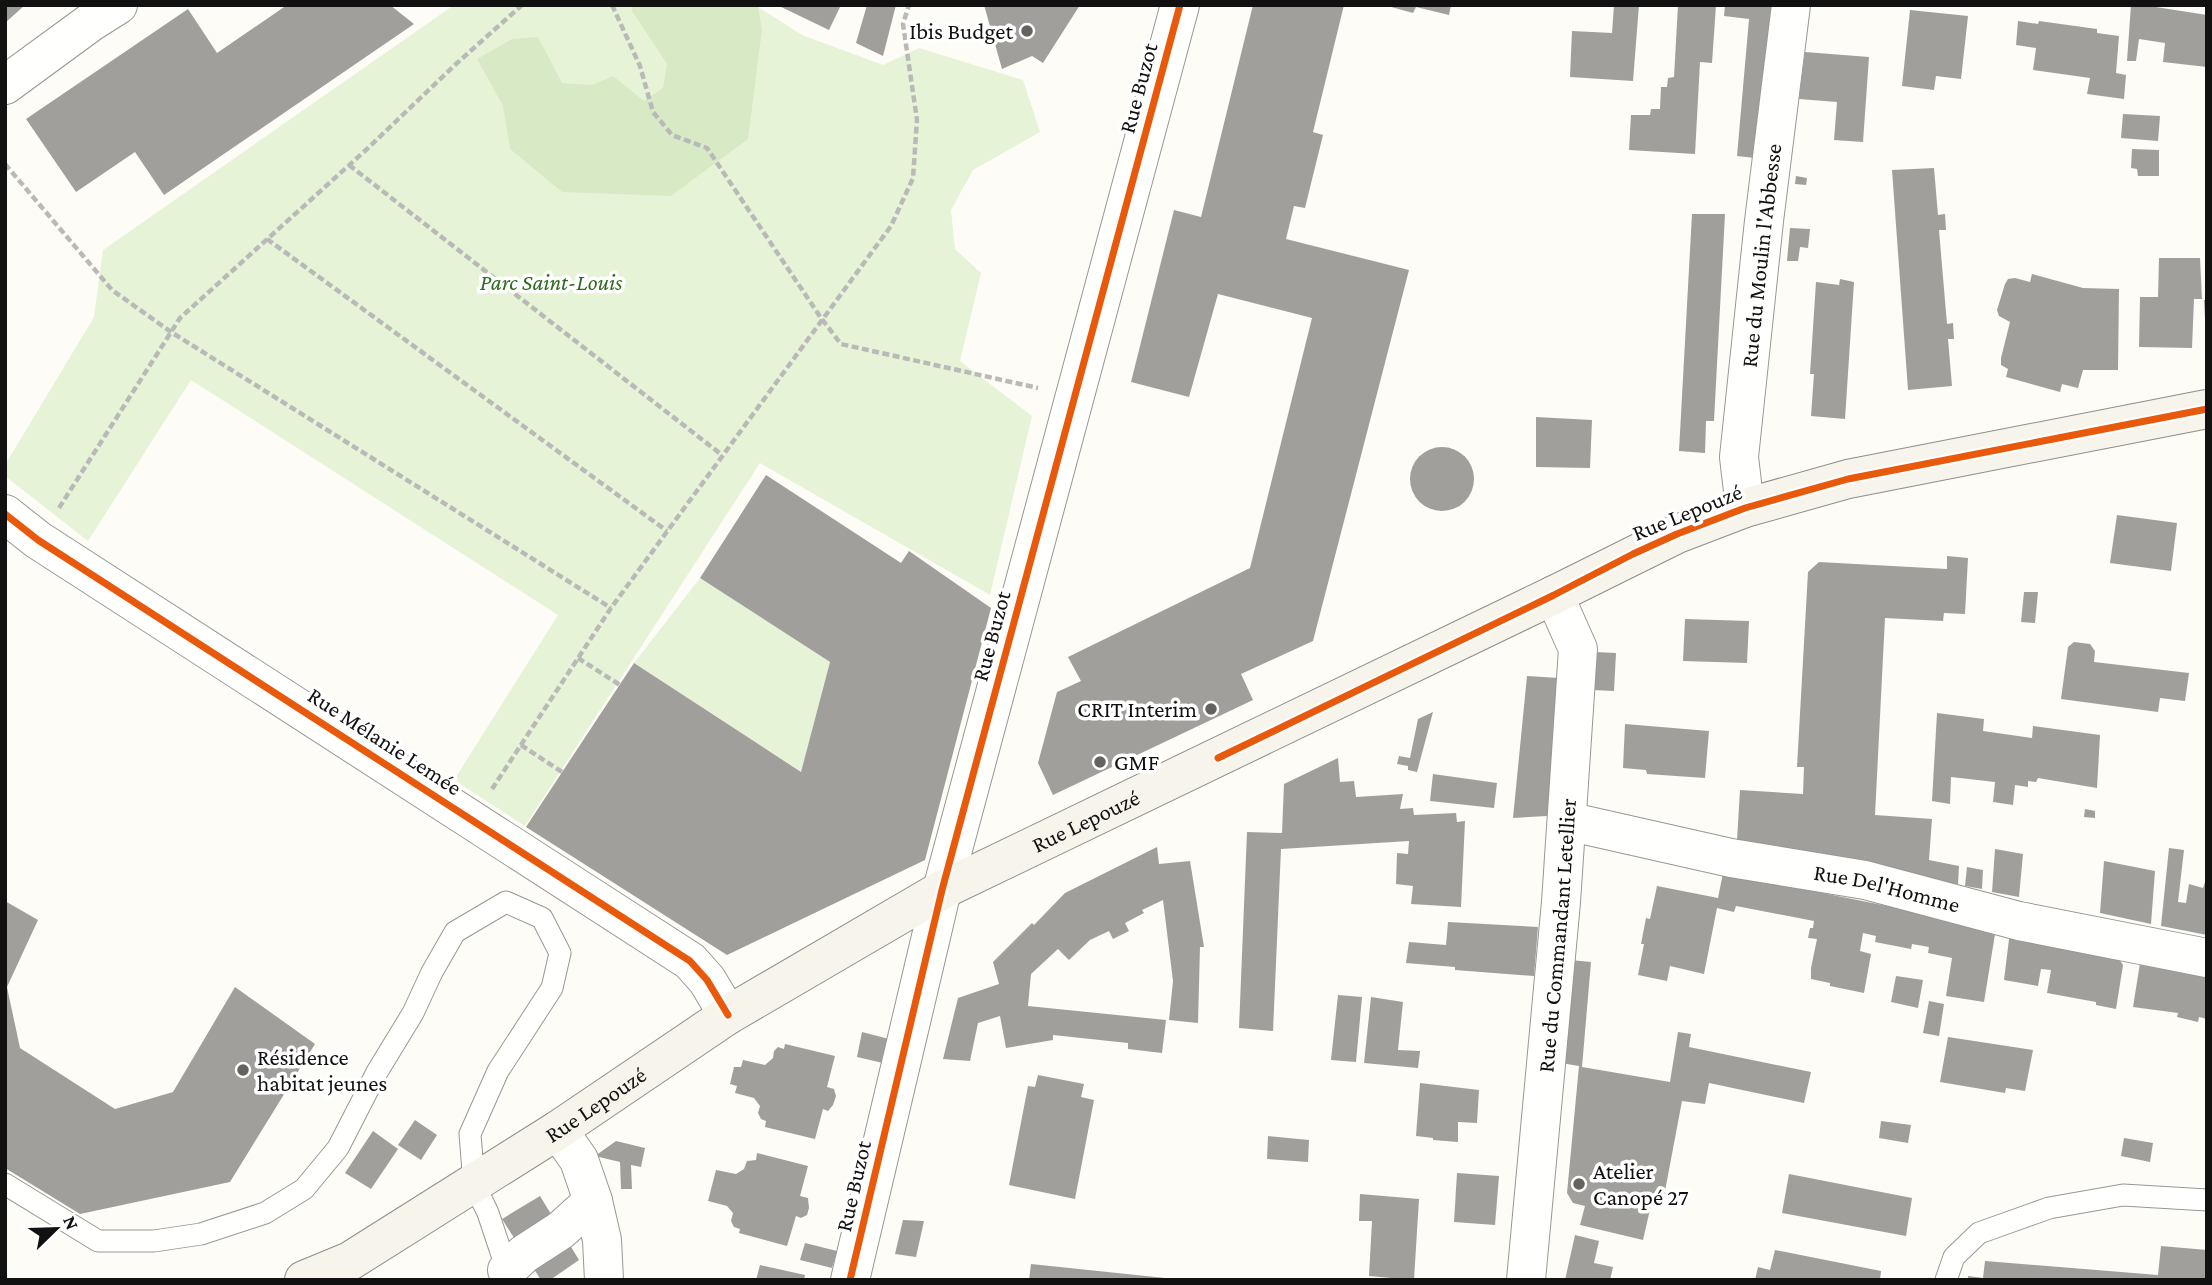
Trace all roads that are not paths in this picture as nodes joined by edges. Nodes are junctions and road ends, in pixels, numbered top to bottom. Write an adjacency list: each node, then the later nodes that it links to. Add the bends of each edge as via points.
1 (118, 5): 4 (street)
2 (1181, 5): 10 (street, Rue Buzot)
3 (1791, 5): 6 (street, Rue du Moulin l'Abbesse, via 1739,457)
4 (5, 85)
5 (2207, 409): 6 (main road, Rue Lepouzé, via 1849,479)
6 (1745, 508): 8 (main road, Rue Lepouzé, via 1677,534)
7 (5, 514): 12 (street, Rue Mélanie Lemée, via 38,540 690,961)
8 (1553, 595): 9 (street, Rue du Commandant Letellier, via 1578,649); 10 (main road, Rue Lepouzé)
9 (1567, 821): 11 (street, Rue Del'Homme, via 1731,858 1865,880 2018,921); 22 (street, Rue du Commandant Letellier)
10 (942, 890): 12 (main road, Rue Lepouzé); 21 (street, Rue Buzot)
11 (2207, 958)
12 (729, 1015): 13 (main road, Rue Lepouzé)
13 (558, 1130): 15 (main road, Rue Lepouzé); 17 (street, via 579,1160)
14 (5, 1184): 15 (lane, via 98,1241 154,1241 201,1234 265,1213 303,1188 338,1148 455,932 506,902 542,918 560,953 552,988 498,1071 470,1134)
15 (474, 1184): 18 (lane); 19 (main road, Rue Lepouzé, via 350,1261)
16 (2207, 1200): 23 (lane, via 2123,1195 2049,1208 1979,1233 1954,1257)
17 (593, 1201): 18 (street, via 561,1230 524,1254); 20 (street)
18 (508, 1275)
19 (304, 1280)
20 (604, 1280)
21 (850, 1280)
22 (1526, 1280)
23 (1946, 1280)

